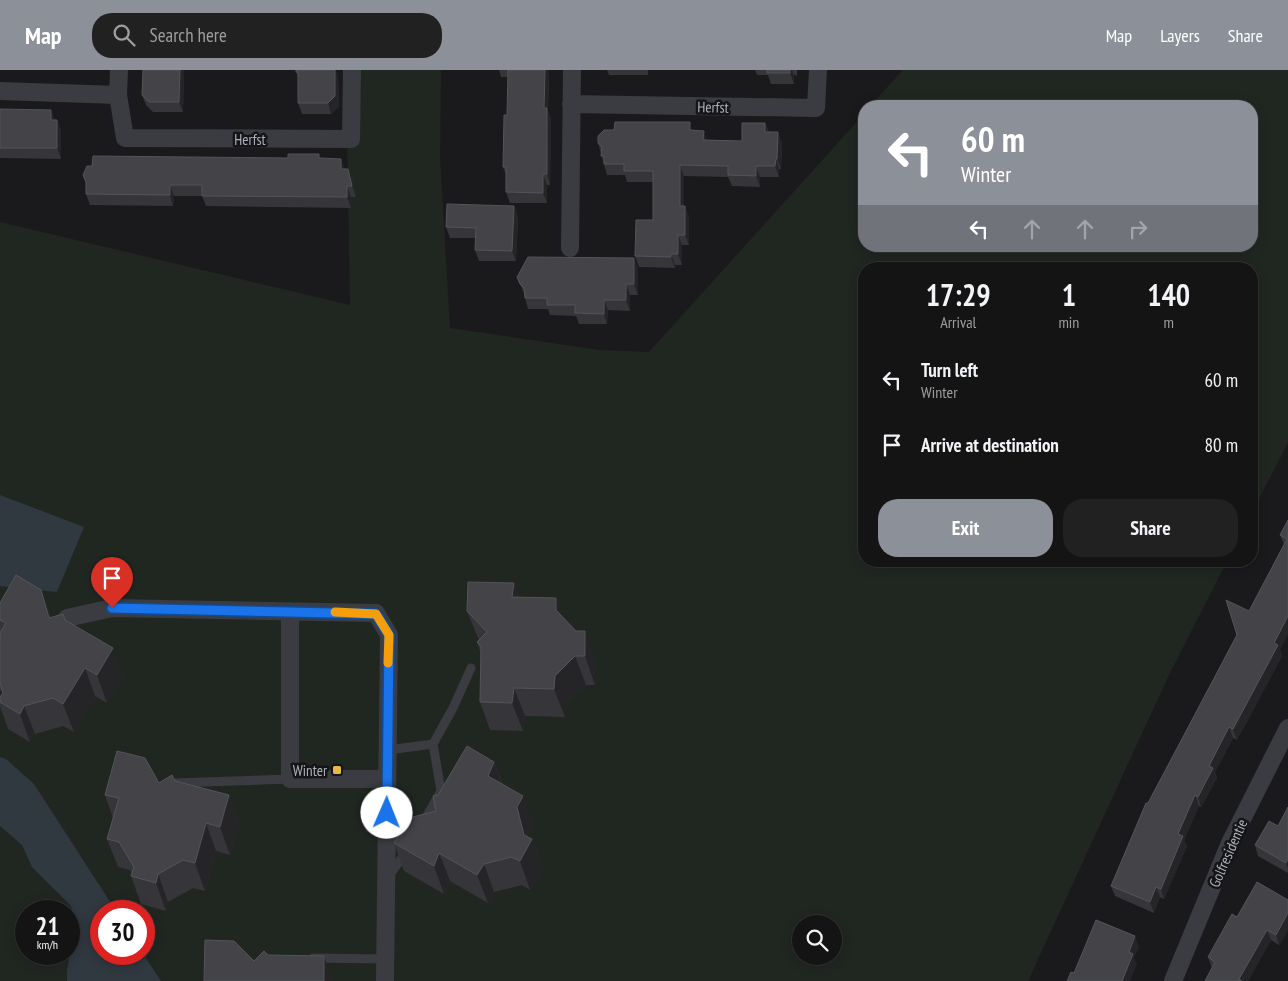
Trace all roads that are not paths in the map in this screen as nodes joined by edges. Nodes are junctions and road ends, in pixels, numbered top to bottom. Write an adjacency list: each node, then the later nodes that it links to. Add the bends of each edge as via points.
1 (119, 70): 6 (street, Herfst)
2 (352, 70): 6 (street, Herfst, via 351,139 125,138)
3 (572, 70): 7 (street)
4 (818, 70): 7 (street, Herfst, via 816,108)
5 (0, 91): 6 (street)
6 (118, 95)
7 (571, 104): 8 (street)
8 (570, 248)
9 (290, 612): 10 (street, via 112,608); 14 (street, via 376,614 389,635); 15 (street)
10 (67, 618)
11 (470, 668): 13 (lane)
12 (1288, 728): 24 (street, Golfresidentie, via 1230,843)
13 (433, 744): 14 (lane); 18 (lane, via 441,791)
14 (388, 750): 16 (street)
15 (290, 779): 16 (street); 17 (lane)
16 (388, 779): 20 (street)
17 (175, 783)
18 (419, 831)
19 (410, 846): 20 (lane)
20 (386, 880): 22 (street)
21 (305, 958): 22 (lane)
22 (385, 959): 23 (street)
23 (385, 981)
24 (1173, 981)

